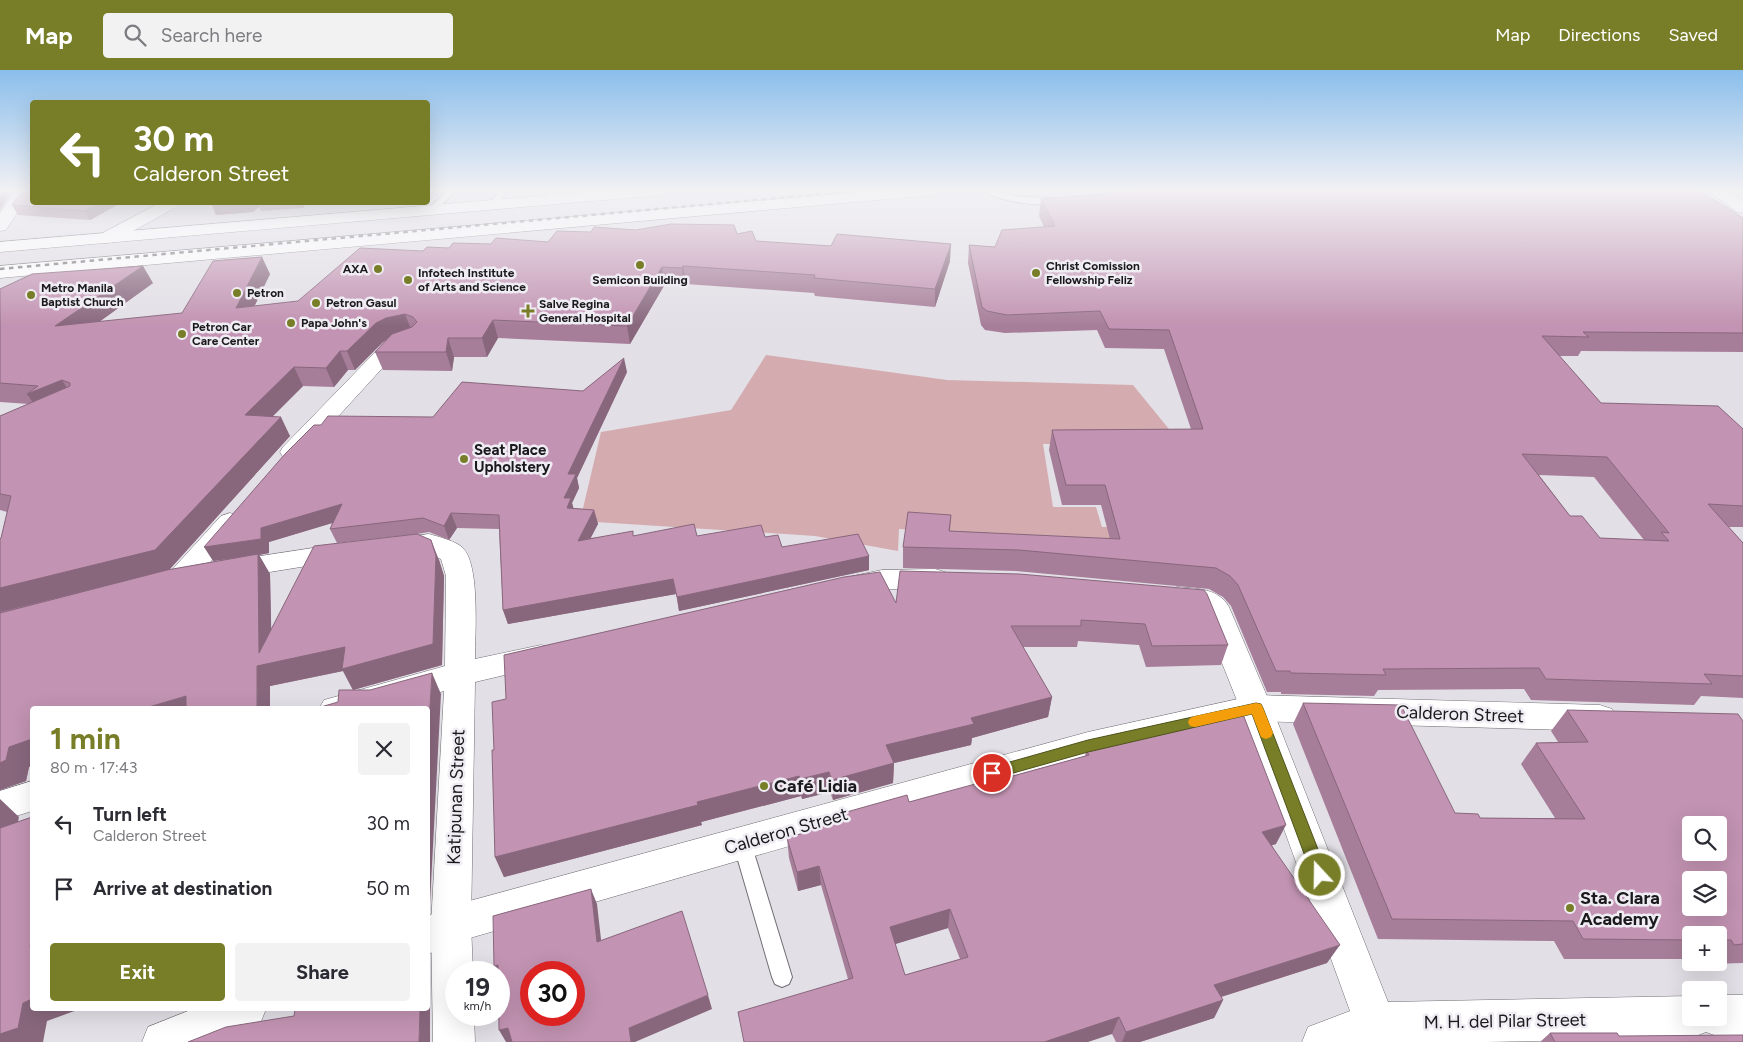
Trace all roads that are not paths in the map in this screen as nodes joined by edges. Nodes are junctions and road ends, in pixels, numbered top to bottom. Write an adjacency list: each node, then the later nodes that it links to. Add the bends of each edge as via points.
1 (111, 235): 4 (street)
2 (137, 235): 4 (street)
3 (414, 235): 6 (street)
4 (106, 238): 5 (street)
5 (0, 247)
6 (2, 274)
7 (411, 340): 8 (street, via 391,347)
8 (276, 469)
9 (244, 506): 10 (street)
10 (180, 579): 12 (street); 16 (street, Katipunan Street, via 271,563 429,543 453,554 460,576)
11 (957, 580): 13 (street, via 882,580)
12 (152, 586)
13 (825, 591)
14 (1153, 595): 18 (street, via 1205,600 1214,607)
15 (566, 650): 16 (street)
16 (460, 674): 17 (street); 23 (street, Katipunan Street)
17 (346, 706)
18 (1256, 708): 19 (street, Calderon Street); 22 (street, Calderon Street, via 1088,746); 29 (street)
19 (1631, 718)
20 (30, 797): 21 (street)
21 (0, 806)
22 (742, 844): 23 (street, Calderon Street); 24 (lane)
23 (440, 930): 31 (street, Katipunan Street)
24 (782, 977)
25 (240, 1011): 30 (street)
26 (1727, 1016): 27 (street)
27 (1743, 1016)
28 (1682, 1017): 29 (street, M. H. del Pilar Street)
29 (1380, 1033): 32 (street, M. H. del Pilar Street)
30 (163, 1042)
31 (454, 1042)
32 (1323, 1042)

